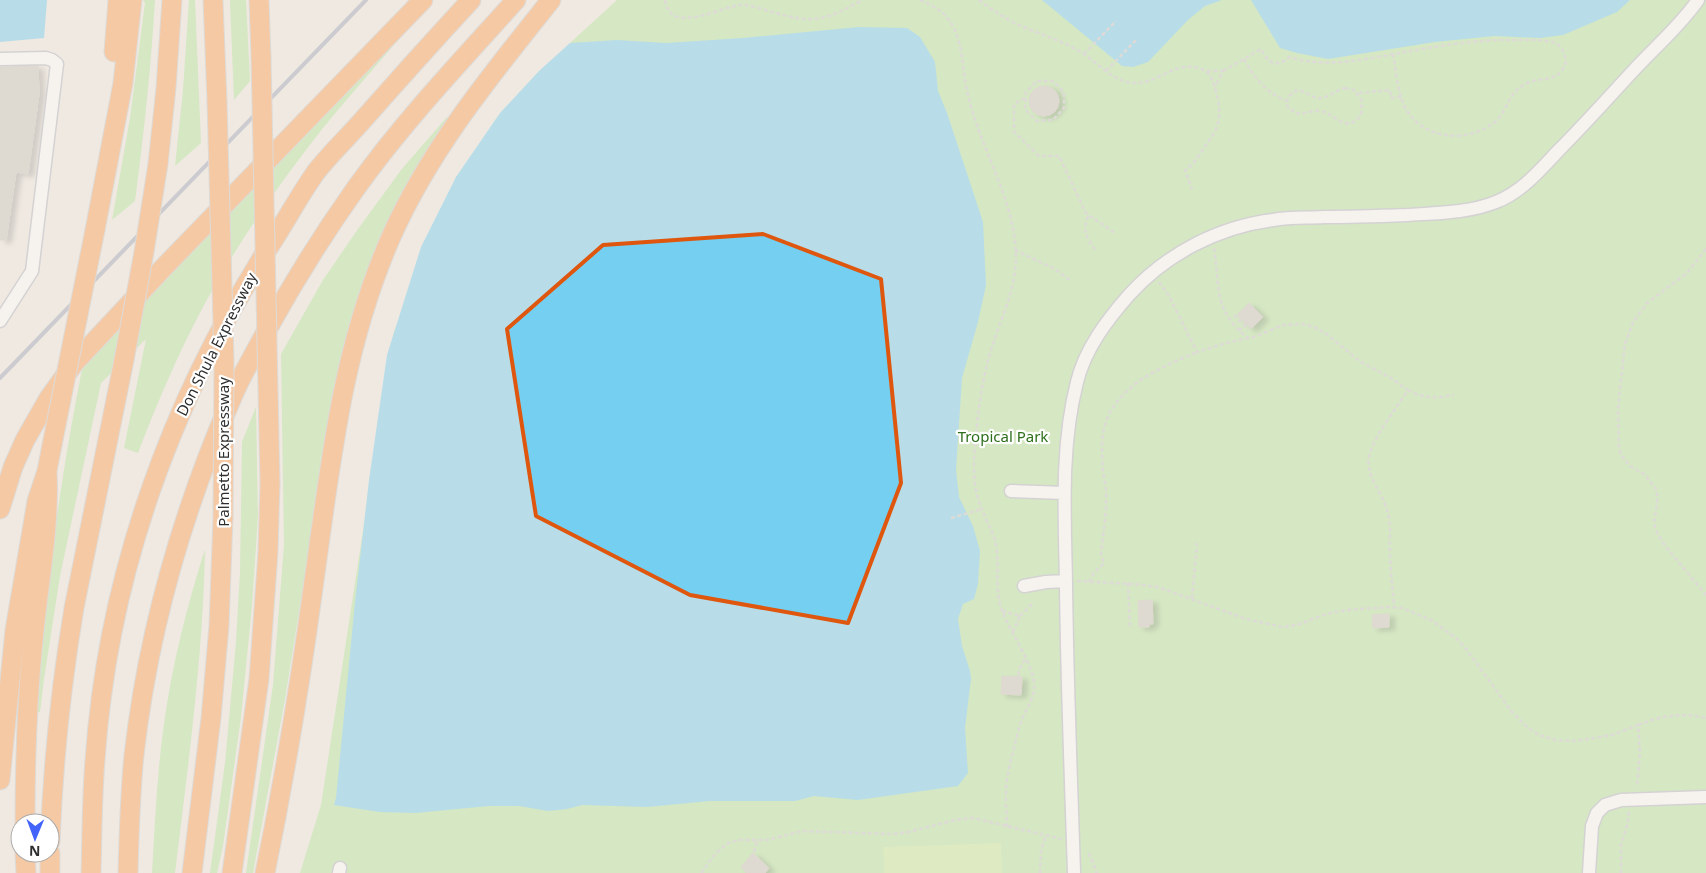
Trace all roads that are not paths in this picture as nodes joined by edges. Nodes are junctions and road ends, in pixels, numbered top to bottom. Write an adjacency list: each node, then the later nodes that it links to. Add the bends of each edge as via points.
1 (118, 0): 12 (highway, via 112,80)
2 (132, 0): 12 (highway, via 123,83)
3 (172, 0): 23 (highway, bridge, via 158,164 124,360 67,649 55,748)
4 (213, 0): 26 (highway, Palmetto Expressway, bridge, via 224,361 223,517 212,718)
5 (259, 0): 27 (highway, bridge, via 270,484 268,552 259,679)
6 (423, 0): 17 (highway, via 75,362 25,440)
7 (471, 0): 24 (highway, Don Shula Expressway, via 317,172 245,284 180,412 161,458 135,542 111,639 95,758)
8 (516, 0): 25 (highway, via 408,122 356,188 286,296 231,399 177,546 156,626 134,755)
9 (551, 0): 28 (highway, via 478,92 431,161 391,236 363,310 340,402 296,704)
10 (1698, 0): 16 (lane, via 1536,174 1498,202 1447,212 1262,222 1205,240 1165,261 1115,312 1084,361 1070,414)
11 (0, 59): 13 (lane, via 46,58 57,64 32,272)
12 (114, 123): 14 (highway, bridge)
13 (0, 320)
14 (47, 471): 20 (highway, via 37,501 15,630); 22 (highway, via 48,501 32,643)
15 (1011, 491): 16 (lane)
16 (1064, 492): 18 (lane)
17 (0, 509)
18 (1066, 581): 19 (lane); 29 (lane)
19 (1024, 586)
20 (0, 780)
21 (1706, 797): 30 (lane, via 1621,800 1605,805 1597,813 1592,826)
22 (25, 813)
23 (52, 813)
24 (91, 873)
25 (128, 873)
26 (192, 873)
27 (232, 873)
28 (265, 873)
29 (1074, 873)
30 (1589, 873)

